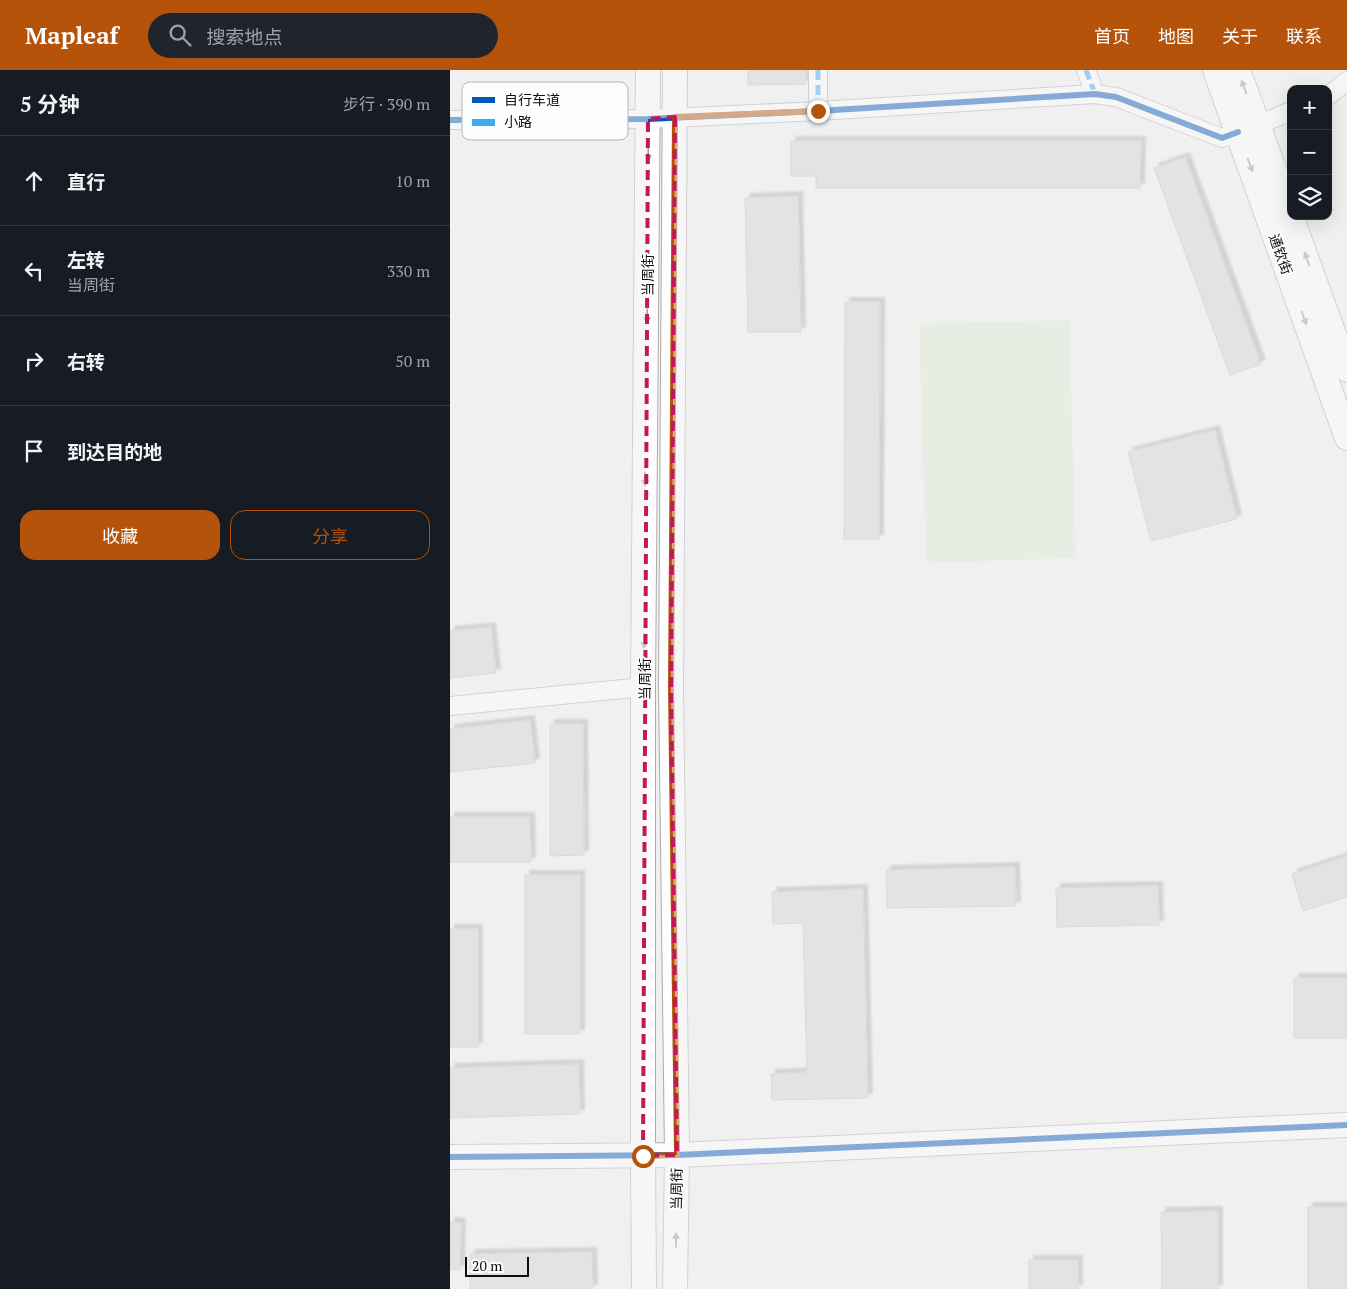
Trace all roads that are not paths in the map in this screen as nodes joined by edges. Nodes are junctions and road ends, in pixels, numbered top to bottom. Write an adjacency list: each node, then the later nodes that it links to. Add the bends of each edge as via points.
1 (648, 70): 14 (main road, 当周街)
2 (675, 70): 12 (main road, 当周街)
3 (818, 70): 10 (street)
4 (1086, 70): 9 (street)
5 (1215, 70): 15 (main road, 通钦街)
6 (1238, 70): 15 (main road, one-way to 6)
7 (1347, 81): 8 (street)
8 (1332, 93)
9 (1095, 94): 10 (street); 15 (street, via 1116,97 1222,138)
10 (818, 111): 12 (street)
11 (1287, 113): 15 (street)
12 (675, 117): 14 (street); 23 (main road, 当周街, via 671,688)
13 (628, 119): 14 (street)
14 (648, 119): 20 (main road, 当周街, one-way to 20)
15 (1248, 128): 16 (main road); 19 (main road, 通钦街, one-way to 19)
16 (1287, 208)
17 (1292, 220): 18 (main road, one-way to 17)
18 (1347, 370)
19 (1347, 438)
20 (644, 687): 21 (street); 24 (main road, 当周街)
21 (450, 706)
22 (1347, 1125): 23 (main road)
23 (677, 1155): 24 (main road); 27 (main road, 当周街, one-way to 23)
24 (643, 1156): 25 (main road); 26 (main road, 当周街)
25 (450, 1157)
26 (644, 1289)
27 (675, 1289)

